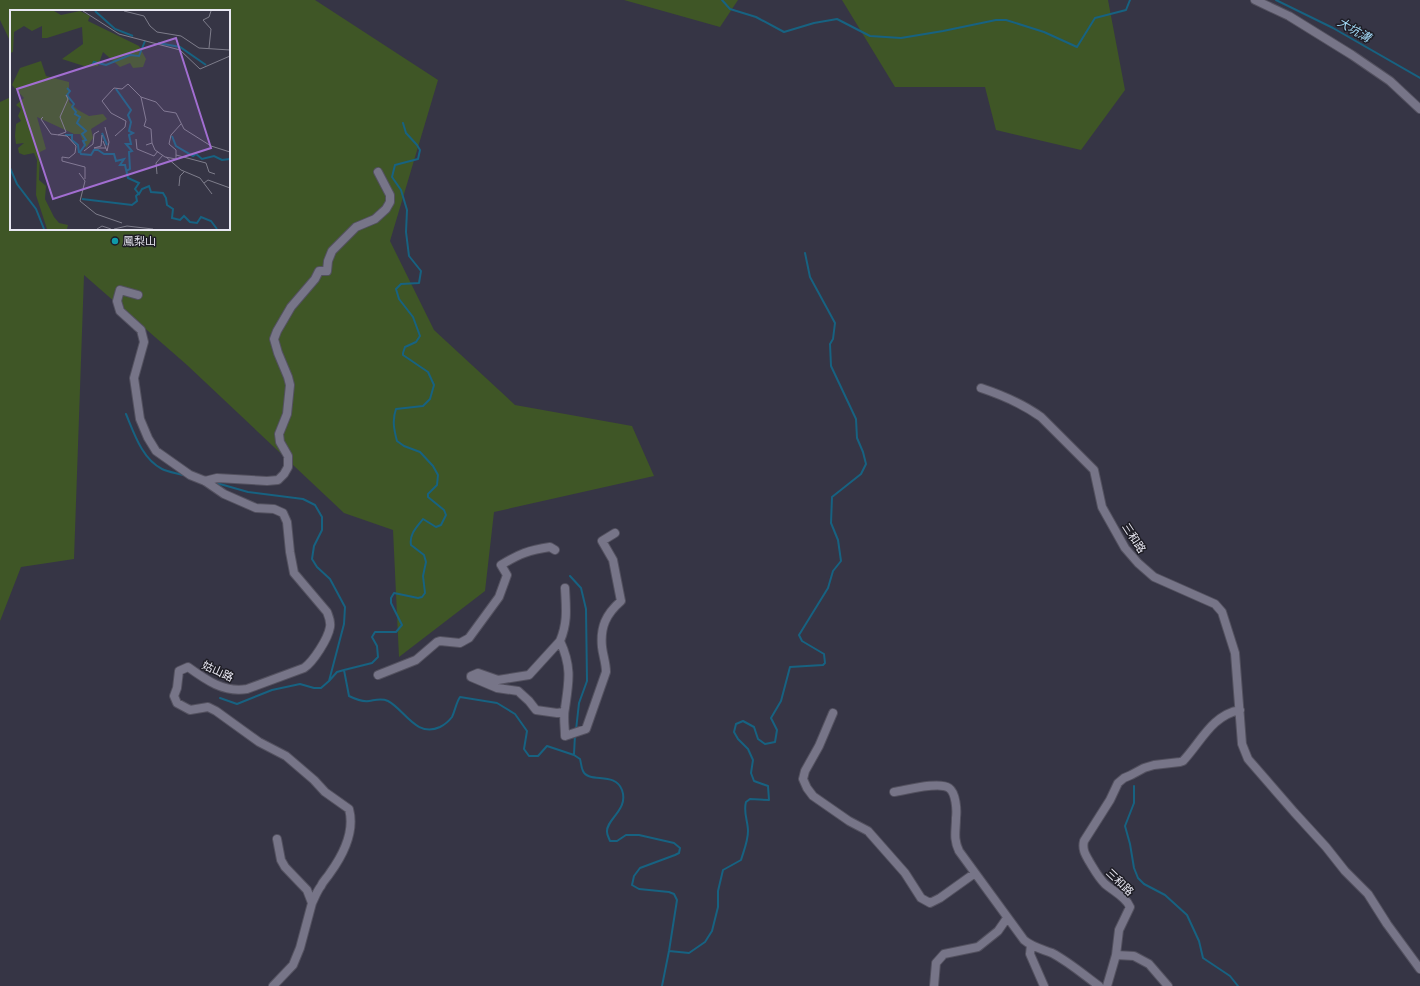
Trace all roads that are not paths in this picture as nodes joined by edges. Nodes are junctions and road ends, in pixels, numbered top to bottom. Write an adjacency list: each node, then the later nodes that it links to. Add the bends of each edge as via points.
1 (1256, 0): 2 (street, via 1289,16 1357,58 1390,81)
2 (1420, 109)
3 (378, 172): 6 (street, via 390,195 386,209 375,219 356,227 332,251 327,271 319,271 291,307 274,339 290,385 288,414 279,434 280,442 288,456 288,467 278,480 267,482 217,478)
4 (138, 295): 6 (street, via 120,290 117,301 120,310 141,330 144,342 134,378 140,419 156,451 190,475)
5 (981, 388): 12 (street, 三和路, via 1032,410 1094,470 1102,507 1125,548 1138,563 1154,577 1215,604 1222,612 1235,653)
6 (205, 481): 18 (street, 姑山路, via 224,494 256,508 274,509 283,514 287,522 294,573 330,619 327,637 311,664 304,668 237,691 204,679 188,667 179,671 174,696 177,703 190,710 208,707 216,711 259,742 286,756 325,792 349,809 352,819 349,837)
7 (615, 533): 13 (street, via 602,541 613,560 621,601 611,610 602,629 606,672 586,729 565,736)
8 (555, 550): 11 (street, via 550,547 532,550 519,554 501,565 507,575 499,597 468,638 460,643 437,642 416,660)
9 (565, 588): 10 (street, via 566,624)
10 (560, 641): 13 (street, via 569,671); 13 (street, via 529,675 498,680 478,673 471,677 497,688 518,691 536,710)
11 (378, 675)
12 (1240, 710): 21 (street, 三和路, via 1230,712 1214,724 1180,762 1144,768 1118,783 1084,841 1084,853 1096,873 1130,907 1119,930); 22 (street, 三和路, via 1242,744 1248,759 1368,894)
13 (564, 712)
14 (833, 712): 17 (street, via 805,771 803,780 812,796 868,831 905,873 921,898 930,903)
15 (894, 792): 17 (street, via 940,785 952,791 956,806 955,842)
16 (277, 839): 18 (street, via 281,860 307,890)
17 (975, 873): 19 (street)
18 (312, 903): 23 (street, 姑山路, via 293,965)
19 (1007, 918): 20 (street); 24 (street, via 998,931 978,947 944,954 936,963)
20 (1031, 945): 25 (street, via 1030,954); 26 (street, via 1073,966)
21 (1116, 955): 27 (street, 三和路); 28 (street, via 1134,956 1149,964)
22 (1420, 969)
23 (272, 986)
24 (934, 986)
25 (1044, 986)
26 (1099, 986)
27 (1107, 986)
28 (1168, 986)

